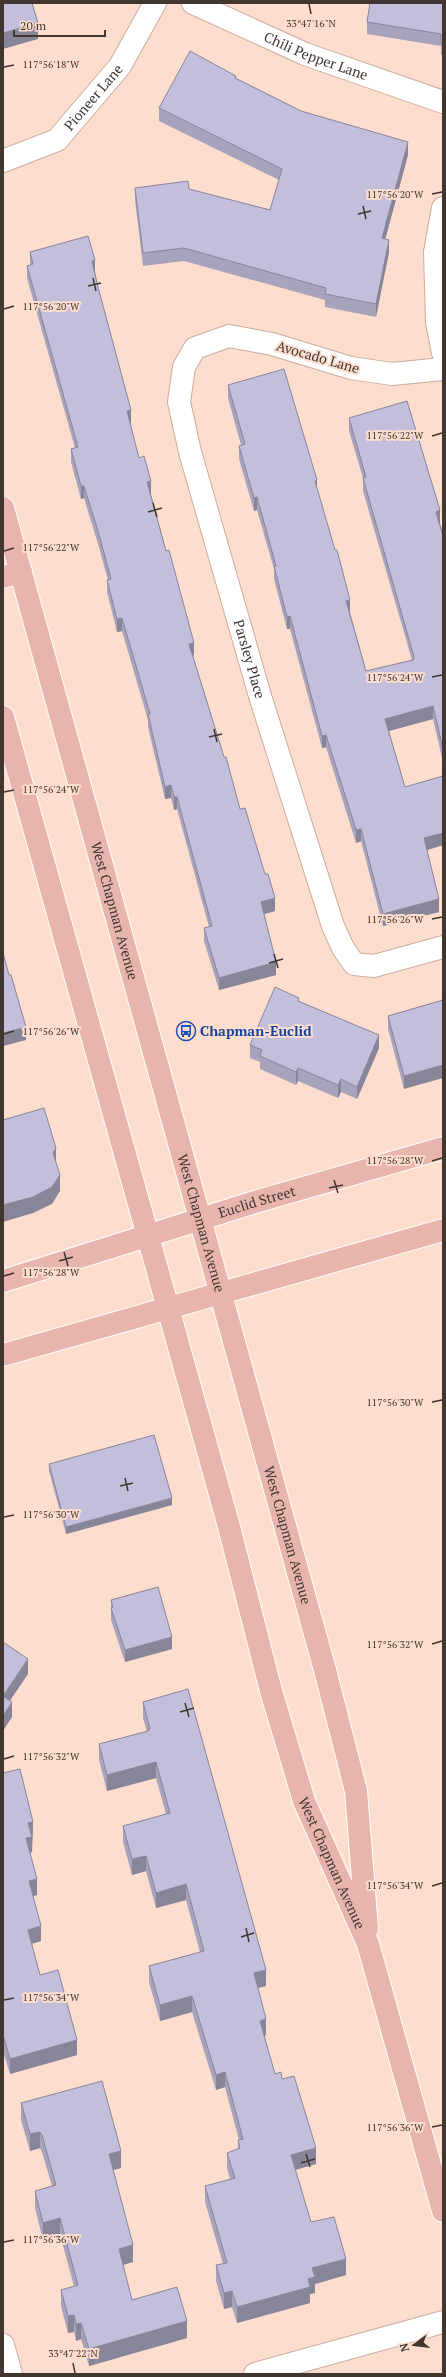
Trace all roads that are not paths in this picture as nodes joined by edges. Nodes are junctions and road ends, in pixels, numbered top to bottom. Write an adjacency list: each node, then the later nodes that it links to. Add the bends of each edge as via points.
1 (155, 3): 4 (street, Pioneer Lane, via 120,66 58,140)
2 (193, 3): 3 (street, Chili Pepper Lane, via 305,54)
3 (443, 102)
4 (3, 161)
5 (443, 208): 7 (street, via 435,252 437,322)
6 (195, 348): 8 (street, Avocado Lane, via 229,336 272,344 351,368 392,374); 12 (street, Parsley Place, via 184,367 180,402 190,452 260,696 333,926 354,964 374,966)
7 (443, 353)
8 (443, 369)
9 (3, 508): 10 (main road, West Chapman Avenue)
10 (12, 574): 14 (main road, West Chapman Avenue)
11 (3, 717): 16 (main road, West Chapman Avenue)
12 (443, 947)
13 (443, 1148): 14 (main road, Euclid Street)
14 (200, 1220): 16 (main road, Euclid Street); 18 (main road, West Chapman Avenue)
15 (443, 1230): 18 (main road)
16 (148, 1236): 17 (main road, Euclid Street); 19 (main road, West Chapman Avenue)
17 (3, 1281)
18 (220, 1293): 19 (main road); 21 (main road, West Chapman Avenue, via 356,1791)
19 (168, 1308): 20 (main road); 21 (main road, West Chapman Avenue, via 228,1523 271,1691 304,1801)
20 (3, 1354)
21 (368, 1944): 22 (main road, West Chapman Avenue)
22 (438, 2172): 23 (main road, West Chapman Avenue)
23 (443, 2211)
24 (443, 2322): 27 (street)
25 (3, 2345): 26 (street)
26 (11, 2374)
27 (255, 2374)

